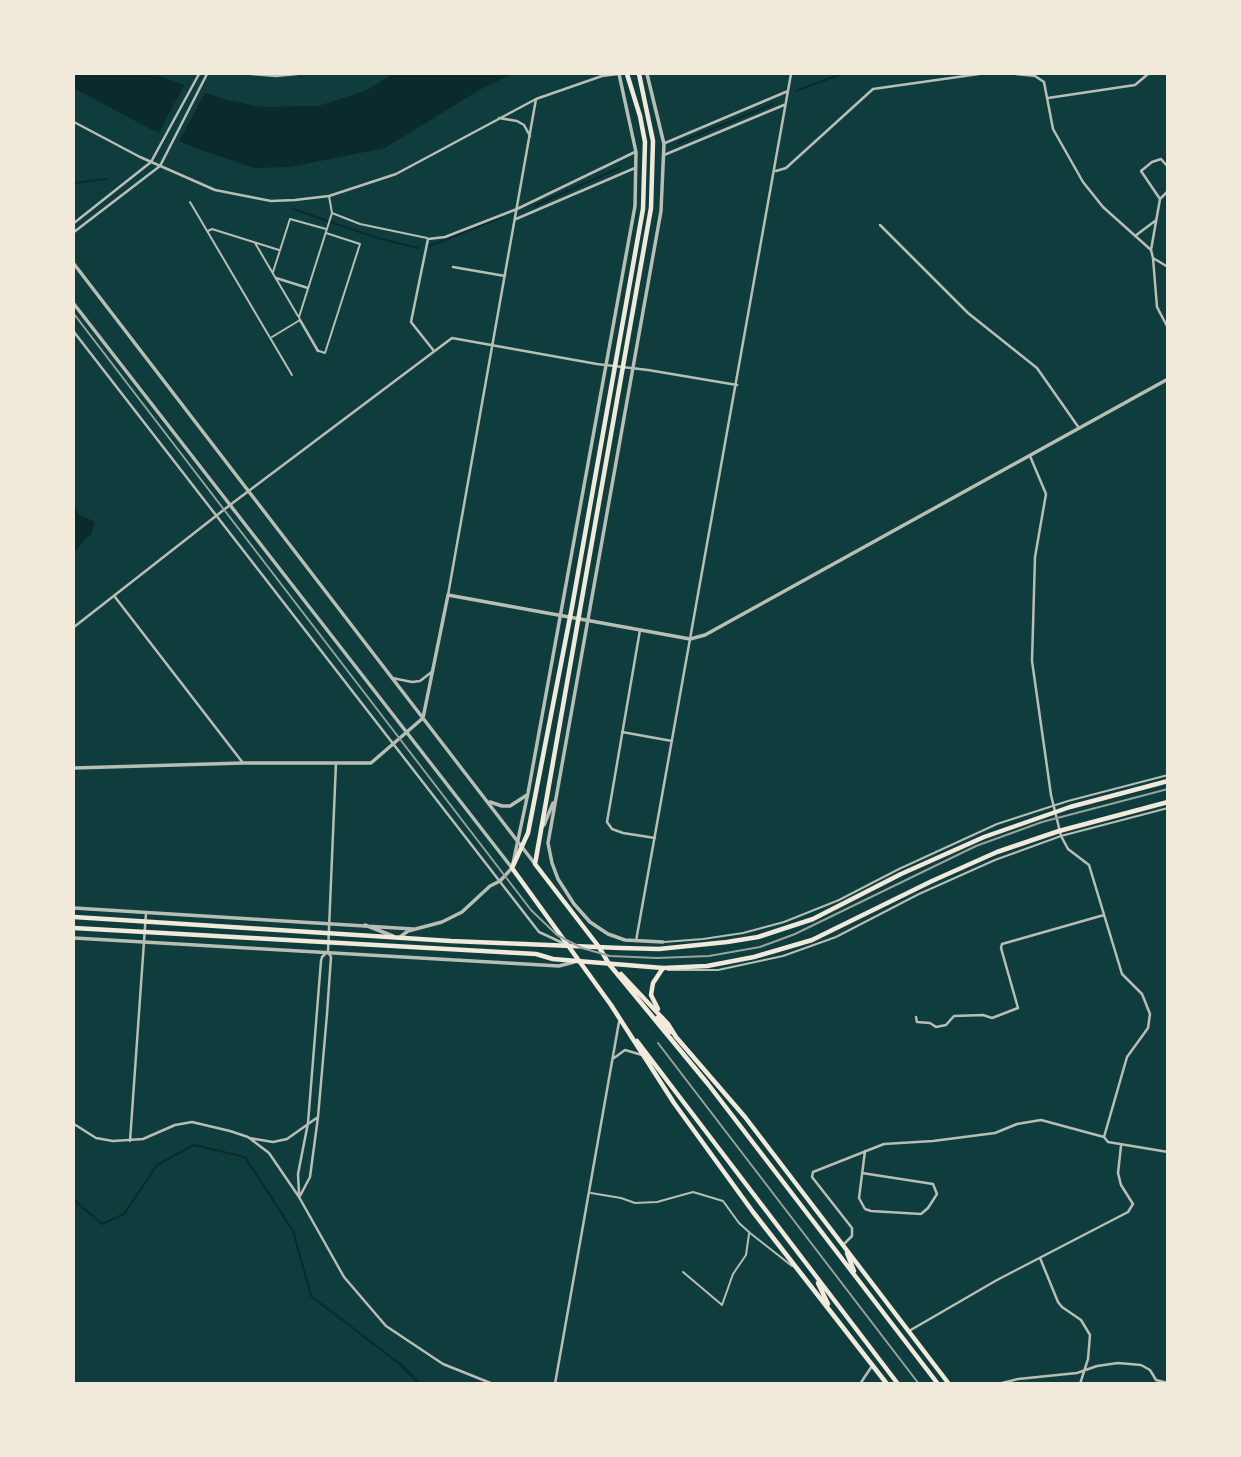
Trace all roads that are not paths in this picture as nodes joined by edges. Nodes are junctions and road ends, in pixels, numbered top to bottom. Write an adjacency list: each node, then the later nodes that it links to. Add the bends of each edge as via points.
1 (199, 74): 23 (street)
2 (252, 74): 3 (street)
3 (297, 74)
4 (619, 74): 15 (street); 21 (street)
5 (627, 74): 63 (main road, via 645,142 646,173)
6 (639, 74): 64 (main road, via 653,141 654,174)
7 (648, 74): 20 (street)
8 (791, 74): 13 (street)
9 (979, 74): 27 (street, via 873,89 786,168)
10 (1016, 74): 14 (street, via 1044,82)
11 (1147, 74): 14 (street, via 1135,85)
12 (207, 75): 24 (street)
13 (788, 91): 16 (street); 20 (street)
14 (1048, 98): 41 (street, via 1054,129 1083,182)
15 (536, 99): 17 (street); 19 (street)
16 (785, 105): 22 (street); 27 (street)
17 (499, 118): 19 (street, via 524,125); 29 (street, via 397,174)
18 (74, 121): 23 (street)
19 (530, 136): 32 (street)
20 (664, 144): 22 (street)
21 (636, 152): 25 (street); 32 (street)
22 (664, 155): 65 (street, via 661,211)
23 (151, 162): 24 (street); 36 (street)
24 (160, 166): 29 (street, via 215,190 250,198 283,201); 39 (street)
25 (638, 167): 34 (street); 62 (street)
26 (1167, 167): 30 (street, via 1161,159 1141,171)
27 (775, 171): 68 (street)
28 (1167, 191): 30 (street)
29 (329, 196): 33 (lane)
30 (1160, 200): 35 (street)
31 (190, 202): 38 (lane)
32 (517, 209): 34 (street); 42 (street, via 445,237)
33 (332, 214): 40 (lane); 42 (lane)
34 (516, 219): 51 (street)
35 (1155, 221): 41 (street); 45 (street)
36 (74, 223)
37 (880, 225): 69 (street, via 968,313 1037,368)
38 (208, 231): 43 (lane); 58 (lane)
39 (74, 232)
40 (326, 232): 44 (lane, via 290,219); 53 (lane); 60 (lane, via 360,244 325,353)
41 (1135, 236): 45 (street)
42 (428, 239): 61 (street, via 411,322)
43 (255, 243): 44 (lane); 50 (lane)
44 (280, 250): 50 (lane)
45 (1151, 250): 46 (street)
46 (1153, 258): 49 (street); 56 (street, via 1157,307)
47 (74, 264): 71 (street)
48 (453, 267): 51 (street)
49 (1167, 267)
50 (273, 272): 52 (lane)
51 (505, 275): 59 (street)
52 (276, 278): 53 (street); 55 (lane)
53 (308, 288): 55 (lane)
54 (74, 304): 72 (street)
55 (300, 319): 58 (lane); 60 (street)
56 (1167, 328)
57 (74, 332): 73 (street)
58 (271, 338): 66 (lane)
59 (492, 346): 61 (street, via 452,338); 62 (street); 74 (street)
60 (318, 351)
61 (433, 351): 71 (street)
62 (606, 365): 63 (street); 76 (street)
63 (616, 366): 64 (street); 77 (main road)
64 (623, 367): 65 (street); 78 (main road)
65 (632, 368): 68 (street); 79 (street)
66 (292, 375)
67 (1167, 379): 69 (street)
68 (737, 385): 82 (street)
69 (1079, 428): 70 (street)
70 (1030, 455): 82 (street, via 705,635); 99 (street, via 1046,494 1035,557 1032,661)
71 (248, 491): 72 (street); 84 (street)
72 (230, 505): 73 (street); 87 (street)
73 (216, 516): 75 (street); 89 (street)
74 (448, 595): 76 (street); 83 (street)
75 (114, 597): 80 (street); 90 (street)
76 (561, 616): 77 (street); 95 (street)
77 (570, 617): 78 (street); 106 (main road)
78 (579, 619): 79 (street); 102 (main road)
79 (587, 621): 81 (street); 96 (street)
80 (74, 627)
81 (640, 630): 82 (street); 86 (street)
82 (690, 639): 88 (street)
83 (433, 671): 84 (street, via 412,682); 85 (street)
84 (392, 678): 85 (street)
85 (423, 718): 87 (street); 97 (street)
86 (622, 732): 88 (street); 104 (street, via 607,822 623,833)
87 (406, 733): 89 (street); 108 (street)
88 (672, 741): 104 (street)
89 (392, 743): 91 (street, via 371,763); 109 (street)
90 (243, 763): 91 (street); 92 (street)
91 (336, 763): 115 (street)
92 (74, 768)
93 (1167, 775): 99 (lane)
94 (1167, 781): 101 (main road)
95 (528, 793): 97 (street, via 510,806); 105 (street)
96 (556, 798): 102 (street); 124 (street, via 548,843 558,879 590,922 608,934)
97 (485, 799): 105 (street)
98 (1167, 802): 103 (main road)
99 (1055, 805): 101 (street); 125 (lane, via 997,824 784,922 716,937)
100 (1167, 808): 103 (lane)
101 (1056, 812): 103 (street); 128 (main road, via 984,837 813,919 758,937 670,948)
102 (541, 831): 107 (main road)
103 (1060, 834): 112 (street, via 1068,849 1089,865); 132 (main road, via 997,852 812,940 726,964)
104 (655, 838): 124 (street)
105 (517, 841): 106 (street); 108 (street)
106 (522, 847): 107 (street); 108 (main road)
107 (535, 864): 128 (main road)
108 (512, 869): 109 (street); 127 (main road)
109 (500, 881): 118 (street, via 462,912); 127 (street, via 540,932)
110 (74, 908): 111 (street)
111 (146, 912): 114 (street); 115 (street)
112 (1104, 915): 134 (street, via 1002,944 1018,1008 992,1018 954,1016 946,1025 936,1027 917,1022); 144 (street, via 1122,974 1142,994 1151,1021 1127,1057)
113 (74, 917): 114 (main road)
114 (146, 921): 119 (street); 120 (main road)
115 (330, 923): 116 (street); 120 (street)
116 (365, 925): 118 (street); 122 (street)
117 (74, 928): 119 (main road)
118 (415, 929): 122 (street)
119 (145, 932): 123 (street); 126 (main road)
120 (329, 933): 122 (main road); 126 (street)
121 (74, 938): 123 (street)
122 (399, 938): 127 (main road)
123 (145, 942): 129 (street); 145 (street)
124 (636, 942): 125 (street)
125 (663, 942)
126 (328, 943): 129 (street); 130 (main road, via 536,954)
127 (569, 946): 128 (main road); 130 (main road)
128 (599, 947): 131 (main road)
129 (328, 952): 130 (street, via 559,966); 140 (street, via 331,962); 141 (street, via 321,961)
130 (579, 961): 131 (main road); 135 (main road)
131 (610, 964): 132 (main road); 133 (main road); 136 (main road)
132 (663, 968): 136 (main road, via 651,995)
133 (640, 1002): 137 (main road); 158 (main road)
134 (916, 1017)
135 (620, 1018): 138 (main road); 139 (street); 157 (main road)
136 (668, 1024): 137 (main road)
137 (676, 1037): 153 (main road, via 737,1107)
138 (642, 1055): 139 (street, via 625,1050); 155 (main road)
139 (614, 1058): 150 (street)
140 (318, 1117): 141 (street); 151 (street, via 310,1177)
141 (308, 1123): 143 (street, via 287,1139 273,1142); 151 (street, via 298,1174)
142 (74, 1124): 145 (street, via 96,1138)
143 (248, 1137): 145 (street, via 192,1122); 151 (street, via 269,1153)
144 (1104, 1137): 146 (street); 147 (street, via 1035,1120 995,1133 884,1144)
145 (130, 1140)
146 (1122, 1144): 148 (street); 154 (street, via 1118,1173 1132,1200 1131,1210)
147 (865, 1151): 149 (street); 153 (street, via 813,1172 812,1177 852,1228 852,1236)
148 (1167, 1152)
149 (862, 1173): 149 (street, via 859,1202 871,1211 921,1214 936,1194 933,1184)
150 (591, 1193): 152 (lane, via 635,1203 702,1194 723,1201); 165 (street)
151 (299, 1197): 164 (street, via 344,1277 386,1326 443,1364)
152 (750, 1233): 155 (lane); 156 (lane, via 746,1255 722,1305)
153 (843, 1245): 158 (main road); 160 (main road)
154 (1040, 1258): 160 (street); 162 (street, via 1058,1301 1081,1320 1090,1335)
155 (799, 1270): 159 (main road)
156 (683, 1272)
157 (813, 1273): 159 (main road); 168 (main road)
158 (858, 1278): 169 (main road)
159 (834, 1314): 161 (main road)
160 (909, 1331): 170 (main road)
161 (873, 1365): 166 (street); 167 (main road)
162 (1084, 1370): 163 (street, via 1118,1363 1141,1365 1156,1380); 171 (street); 172 (street)
163 (1167, 1383)
164 (493, 1384)
165 (555, 1384)
166 (860, 1384)
167 (887, 1384)
168 (898, 1384)
169 (938, 1384)
170 (949, 1384)
171 (999, 1384)
172 (1080, 1384)

